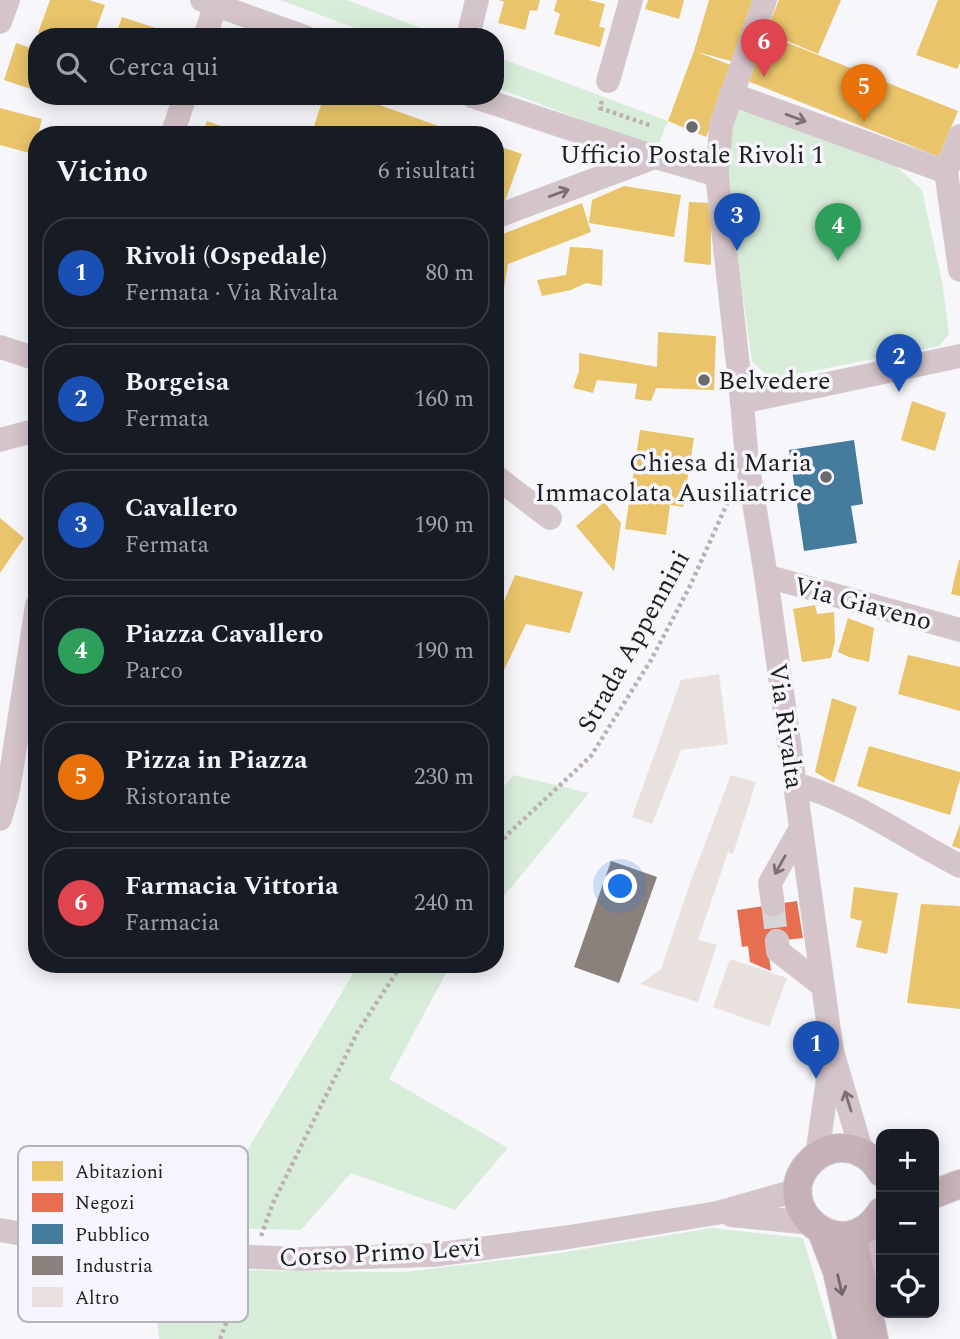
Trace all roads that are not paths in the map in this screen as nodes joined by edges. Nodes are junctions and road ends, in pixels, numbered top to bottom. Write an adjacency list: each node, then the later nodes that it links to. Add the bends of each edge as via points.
1 (8, 0): 6 (street)
2 (477, 0): 9 (street)
3 (631, 0): 10 (street)
4 (765, 0): 11 (street, Via Rivalta)
5 (212, 2): 7 (street); 8 (street)
6 (0, 22)
7 (207, 28)
8 (281, 28)
9 (470, 28)
10 (608, 81)
11 (732, 94): 17 (street, one-way to 17); 18 (street, Via Rivalta, via 721,127)
12 (182, 105): 14 (street)
13 (499, 105): 16 (street)
14 (175, 126)
15 (960, 136): 17 (street)
16 (655, 158): 18 (street); 19 (street, one-way to 16)
17 (946, 172): 20 (street)
18 (717, 175): 24 (street, Via Rivalta)
19 (504, 214)
20 (960, 270)
21 (0, 347): 22 (street)
22 (28, 356)
23 (960, 356): 24 (street)
24 (742, 402): 29 (street, Via Rivalta)
25 (28, 432): 26 (street)
26 (0, 440)
27 (504, 483): 28 (street)
28 (550, 517)
29 (766, 576): 30 (street, Via Giaveno); 32 (street, Via Rivalta)
30 (960, 630)
31 (28, 682): 33 (street)
32 (795, 783): 34 (street, Via Rivalta); 35 (street, via 851,804)
33 (0, 819)
34 (801, 828): 36 (street, one-way to 36, via 770,883); 38 (street, Via Rivalta)
35 (960, 866)
36 (773, 905)
37 (777, 941): 38 (street, via 778,951)
38 (823, 986): 39 (street, Via Rivalta)
39 (832, 1051): 40 (street, Via Rivalta); 41 (street, Via Rivalta, one-way to 39)
40 (817, 1155): 41 (main road, via 839,1147 851,1149); 44 (main road, via 800,1177)
41 (876, 1165)
42 (939, 1179): 43 (main road)
43 (960, 1183): 45 (main road)
44 (798, 1191): 46 (street, Corso Primo Levi); 48 (main road, via 803,1213)
45 (939, 1192)
46 (717, 1213): 48 (street, Corso Primo Levi); 51 (street, Corso Primo Levi, bridge, via 433,1255)
47 (873, 1220): 48 (main road, via 837,1236); 52 (street, via 870,1234); 55 (main road)
48 (816, 1227): 54 (main road, one-way to 54, via 836,1271)
49 (0, 1230): 50 (street, Corso Primo Levi, bridge)
50 (18, 1233)
51 (248, 1261)
52 (876, 1281)
53 (882, 1318): 56 (street)
54 (852, 1339)
55 (874, 1339)
56 (887, 1339)

